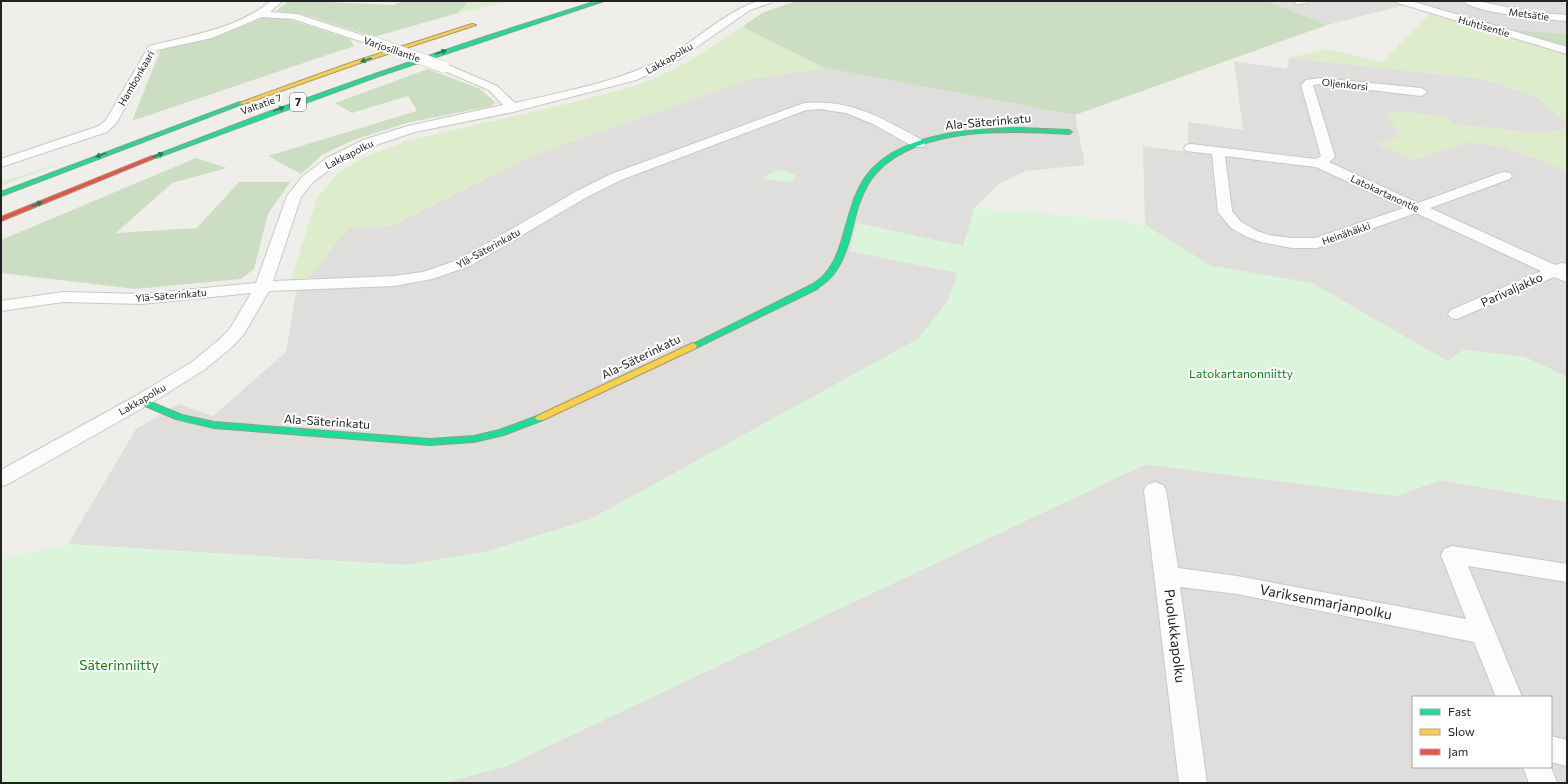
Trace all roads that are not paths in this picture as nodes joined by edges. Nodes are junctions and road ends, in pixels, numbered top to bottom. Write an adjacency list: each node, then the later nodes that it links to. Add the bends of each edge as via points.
1 (277, 1): 6 (street, Hambonkaari)
2 (602, 1): 23 (main road, Valtatie 7 / 7, one-way to 2, via 248,120 478,39)
3 (767, 1): 12 (street, Lakkapolku, via 734,16 671,60 649,71 598,88)
4 (1401, 1): 9 (street, Huhtisentie)
5 (1468, 1): 7 (street, Metsätie, via 1517,14)
6 (261, 14): 12 (street, Varjosillantie, bridge, via 294,16 444,67 493,88); 18 (street, Hambonkaari, via 208,36 153,48 111,122 103,129)
7 (1567, 18)
8 (483, 22): 11 (main road, Valtatie 7 / 7, one-way to 11)
9 (1567, 52)
10 (1421, 92): 19 (street, Oljenkorsi, via 1310,82 1306,85 1328,157)
11 (256, 98): 14 (main road); 21 (main road, Valtatie 7 / 7, one-way to 21)
12 (513, 108): 25 (street, Lakkapolku, via 412,129 386,137 349,152 319,170 294,196)
13 (1069, 132): 15 (main road, Ala-Säterinkatu, via 1027,129 990,131)
14 (107, 144)
15 (919, 144): 25 (street, Ylä-Säterinkatu, via 849,109 831,105 804,107 616,177 464,263 447,270 408,280); 28 (main road, Ala-Säterinkatu, via 891,157 870,174 861,190 840,259 820,283 554,413 501,433 474,439 430,442 214,425 179,417)
16 (1191, 148): 17 (street, Latokartanontie)
17 (1218, 152): 19 (street, Latokartanontie); 22 (street, Heinähäkki, via 1225,212 1236,225 1266,239 1292,244 1317,243)
18 (1, 163)
19 (1319, 163): 22 (street, Latokartanontie)
20 (1505, 176): 22 (street, Heinähäkki)
21 (1, 194)
22 (1417, 208): 24 (street, Latokartanontie)
23 (1, 219)
24 (1563, 271): 27 (street, Parivaljakko)
25 (263, 287): 26 (street, Ylä-Säterinkatu, via 142,298 63,297); 28 (street, Lakkapolku, via 248,316 226,343 198,366)
26 (1, 306)
27 (1457, 314)
28 (142, 400): 29 (street, Lakkapolku)
29 (1, 479)
30 (1155, 490): 32 (street, Puolukkapolku)
31 (1567, 573): 33 (street, via 1452,555)
32 (1168, 576): 33 (street, Variksenmarjanpolku, via 1237,584); 38 (street, Puolukkapolku)
33 (1483, 633): 34 (street)
34 (1509, 696)
35 (1552, 749): 36 (street)
36 (1567, 753)
37 (1537, 768): 39 (street)
38 (1193, 783)
39 (1543, 783)

